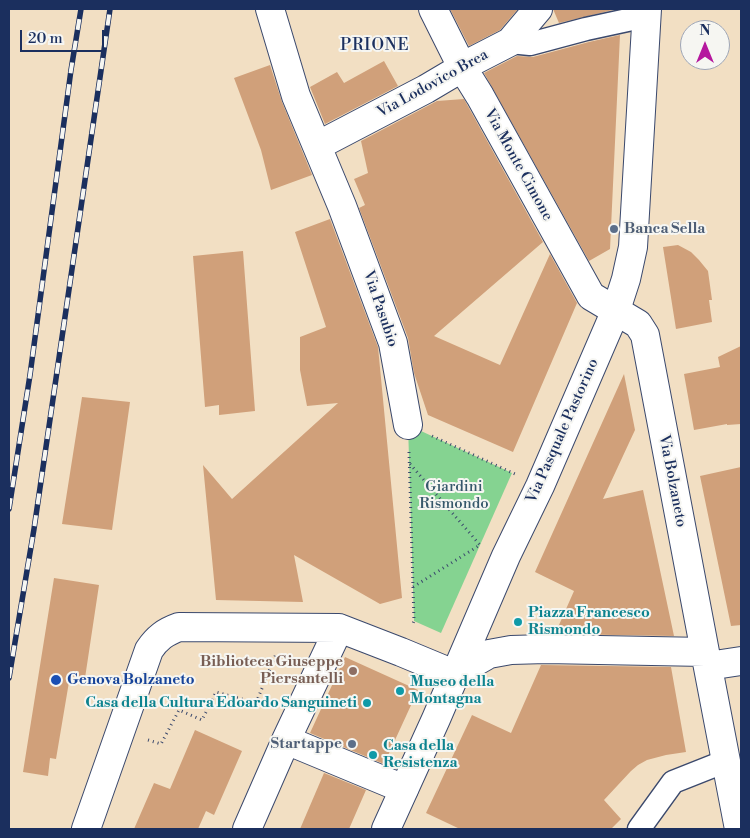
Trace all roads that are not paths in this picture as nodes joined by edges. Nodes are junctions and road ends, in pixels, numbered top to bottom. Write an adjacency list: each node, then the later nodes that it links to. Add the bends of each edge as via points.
1 (270, 9): 7 (street, Via Pasubio, via 296,96)
2 (433, 9): 6 (street, Via Monte Cimone)
3 (538, 9): 5 (street, Via Lodovico Brea)
4 (646, 12): 5 (street, via 530,44); 8 (street, Via Pasquale Pastorino, via 634,247)
5 (510, 42): 6 (street, Via Lodovico Brea)
6 (462, 67): 7 (street, Via Lodovico Brea); 8 (street, Via Monte Cimone, via 591,296)
7 (317, 146): 9 (street, Via Pasubio, via 394,343)
8 (616, 310): 11 (street, Via Bolzaneto, via 638,324 645,335); 13 (street, Via Pasquale Pastorino)
9 (408, 425)
10 (339, 628): 13 (street); 14 (street); 17 (street, via 179,627 160,636 144,660)
11 (706, 659): 12 (street); 13 (street, via 546,649 511,650 489,654); 15 (street, Via Bolzaneto)
12 (741, 661)
13 (454, 674): 16 (street, Via Pasquale Pastorino)
14 (286, 740): 16 (street); 18 (street)
15 (726, 761): 20 (street, via 673,782); 21 (street, Via Bolzaneto)
16 (404, 789): 19 (street, Via Pasquale Pastorino)
17 (86, 829)
18 (247, 829)
19 (386, 829)
20 (639, 829)
21 (740, 829)

